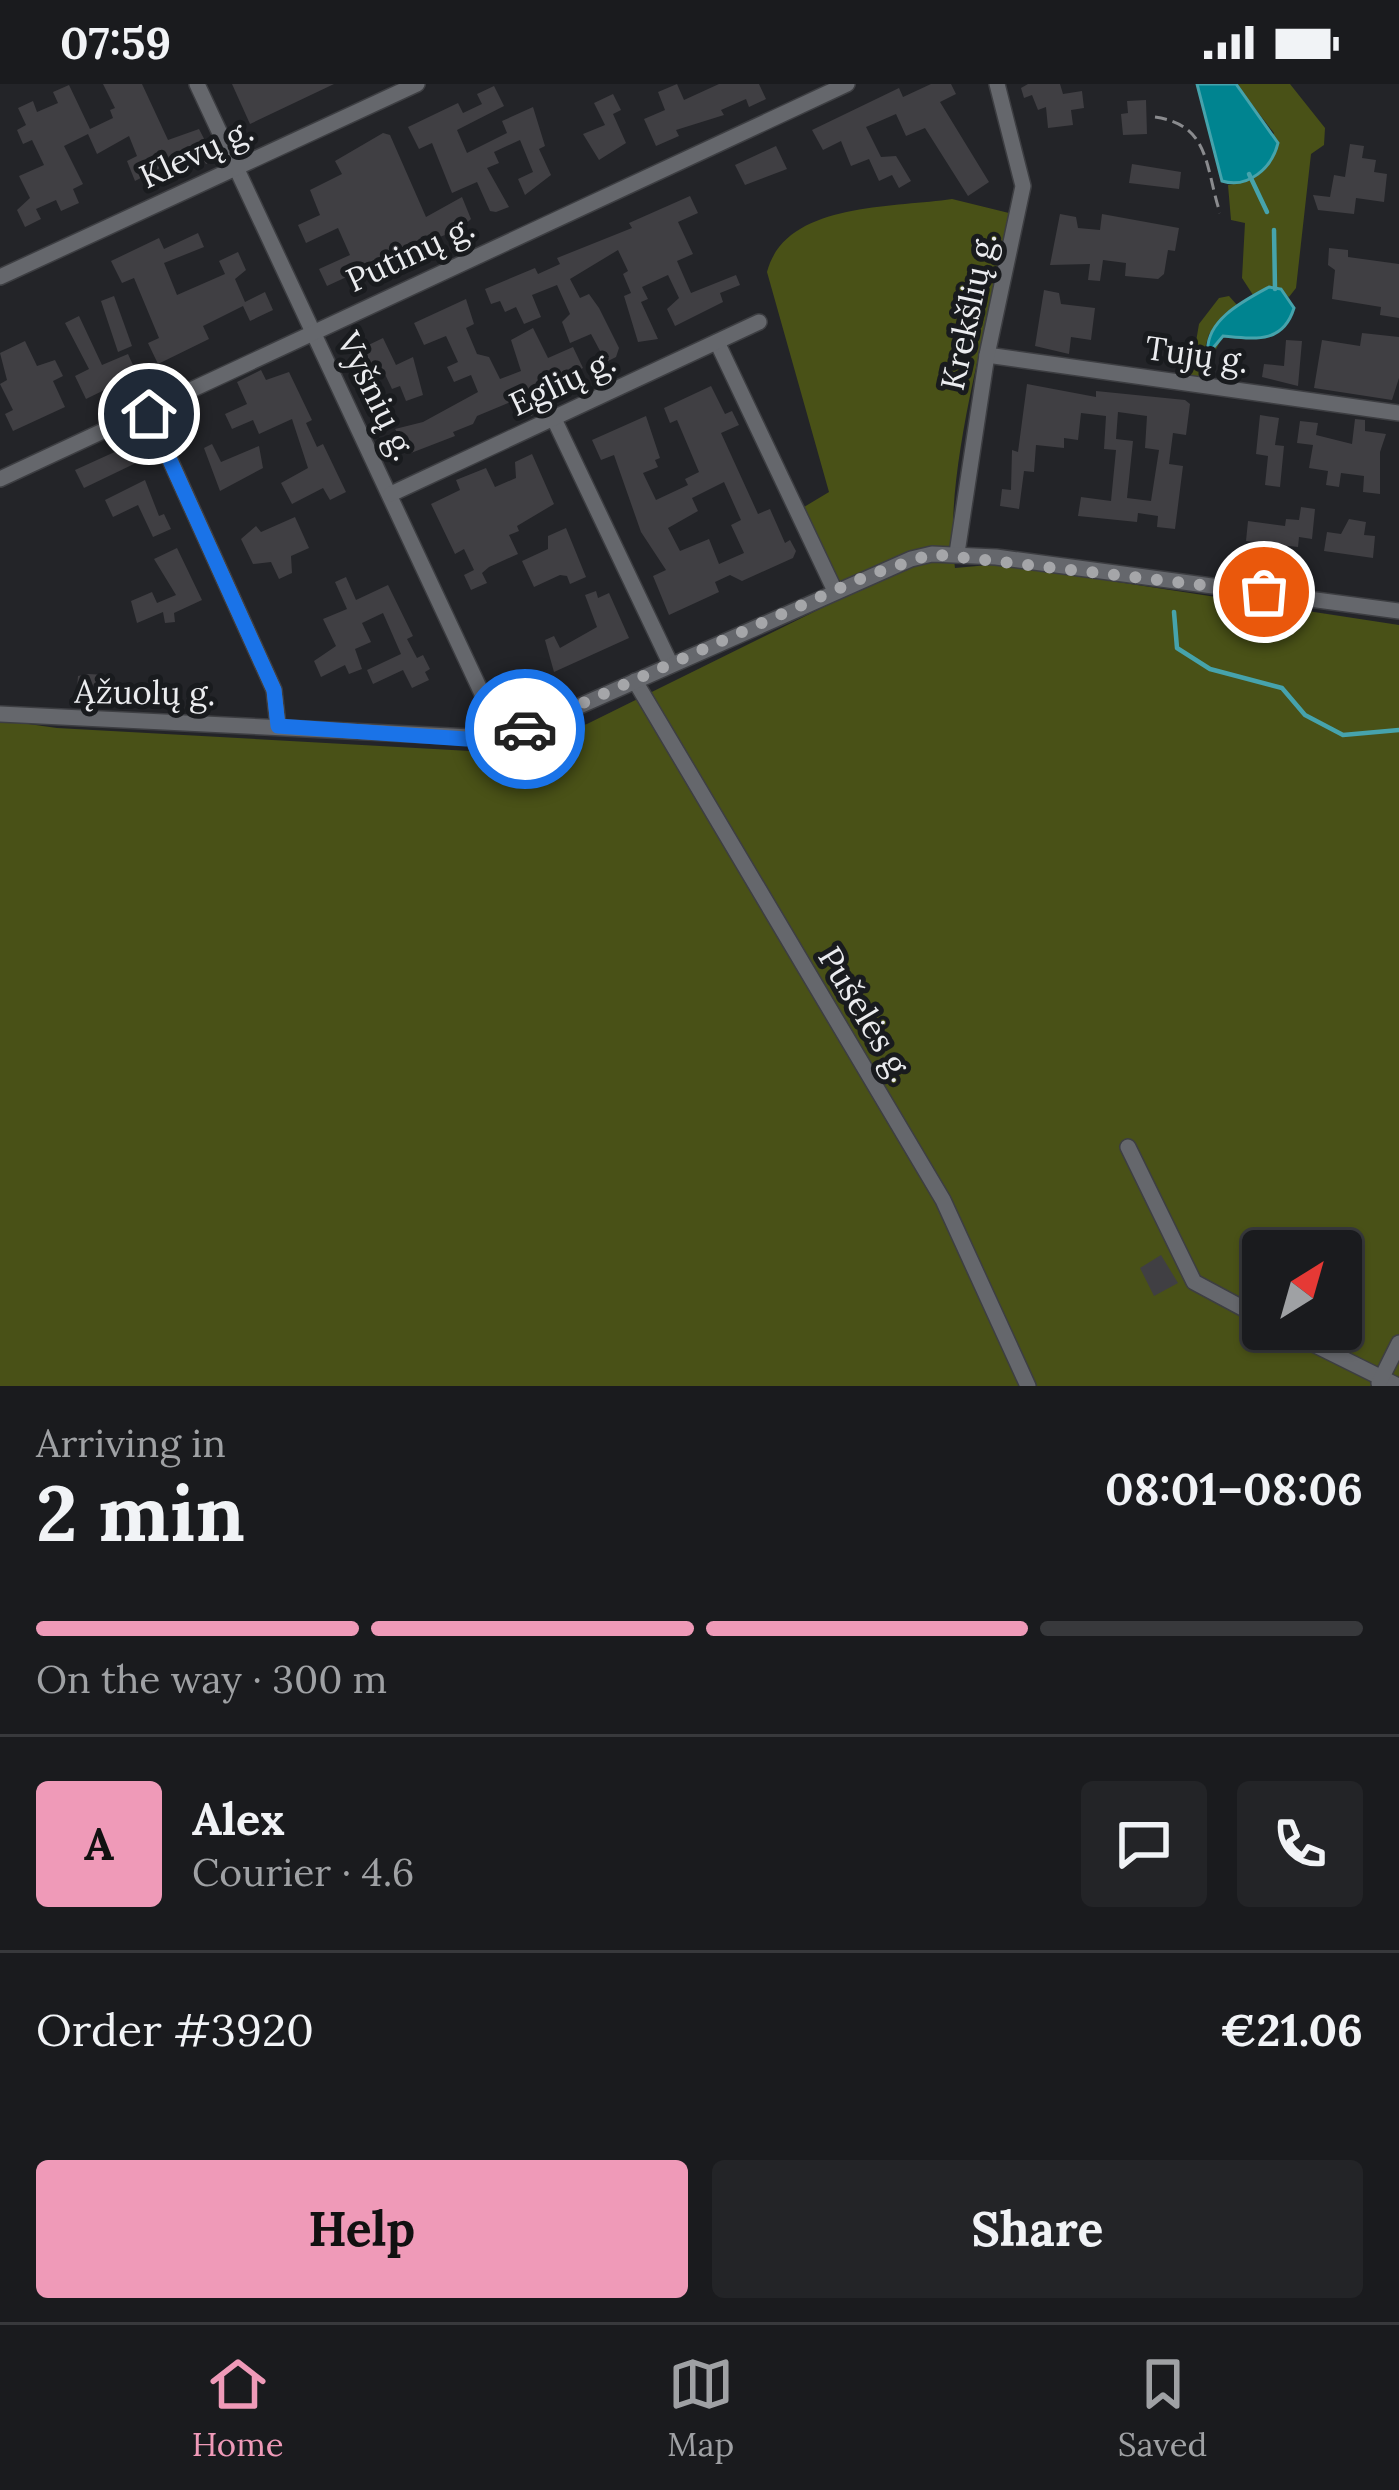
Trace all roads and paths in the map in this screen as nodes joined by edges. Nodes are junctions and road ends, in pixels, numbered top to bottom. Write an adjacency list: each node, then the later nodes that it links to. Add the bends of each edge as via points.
1 (197, 84): 6 (street, Vyšnių g.)
2 (417, 84): 6 (street, Klevų g.)
3 (847, 84): 10 (street, Putinų g.)
4 (997, 84): 12 (street, Krekšlių g., via 1023,186)
5 (1155, 117): 7 (path, via 1183,121 1196,133)
6 (238, 167): 8 (street, Klevų g.); 10 (street, Vyšnių g.)
7 (1220, 213)
8 (0, 277)
9 (759, 322): 11 (street, Eglių g.)
10 (312, 331): 13 (street, Putinų g.); 17 (street, Vyšnių g.)
11 (717, 342): 15 (street, Eglių g.); 19 (street)
12 (987, 355): 14 (street, Tujų g.); 18 (street, Krekšlių g.)
13 (146, 409): 16 (street, Putinų g.); 24 (street, via 274,690)
14 (1399, 413)
15 (554, 419): 17 (street, Eglių g.); 21 (street)
16 (0, 478)
17 (391, 494): 25 (street, Vyšnių g., via 484,700)
18 (957, 553): 19 (street, Ąžuolų g., via 911,559); 20 (street, Ąžuolų g.)
19 (835, 591): 21 (street, Ąžuolų g.)
20 (1398, 608)
21 (671, 665): 22 (street, Ąžuolų g.)
22 (635, 681): 25 (street, Ąžuolų g.); 31 (street, Pušelės g., via 943,1200)
23 (0, 714): 24 (street, Ąžuolų g.)
24 (278, 726): 25 (street, Ąžuolų g.)
25 (492, 738)
26 (1128, 1148): 27 (street, via 1194,1282)
27 (1242, 1308)
28 (1399, 1343): 30 (street)
29 (1322, 1350): 30 (street)
30 (1386, 1384)
31 (1028, 1386)

